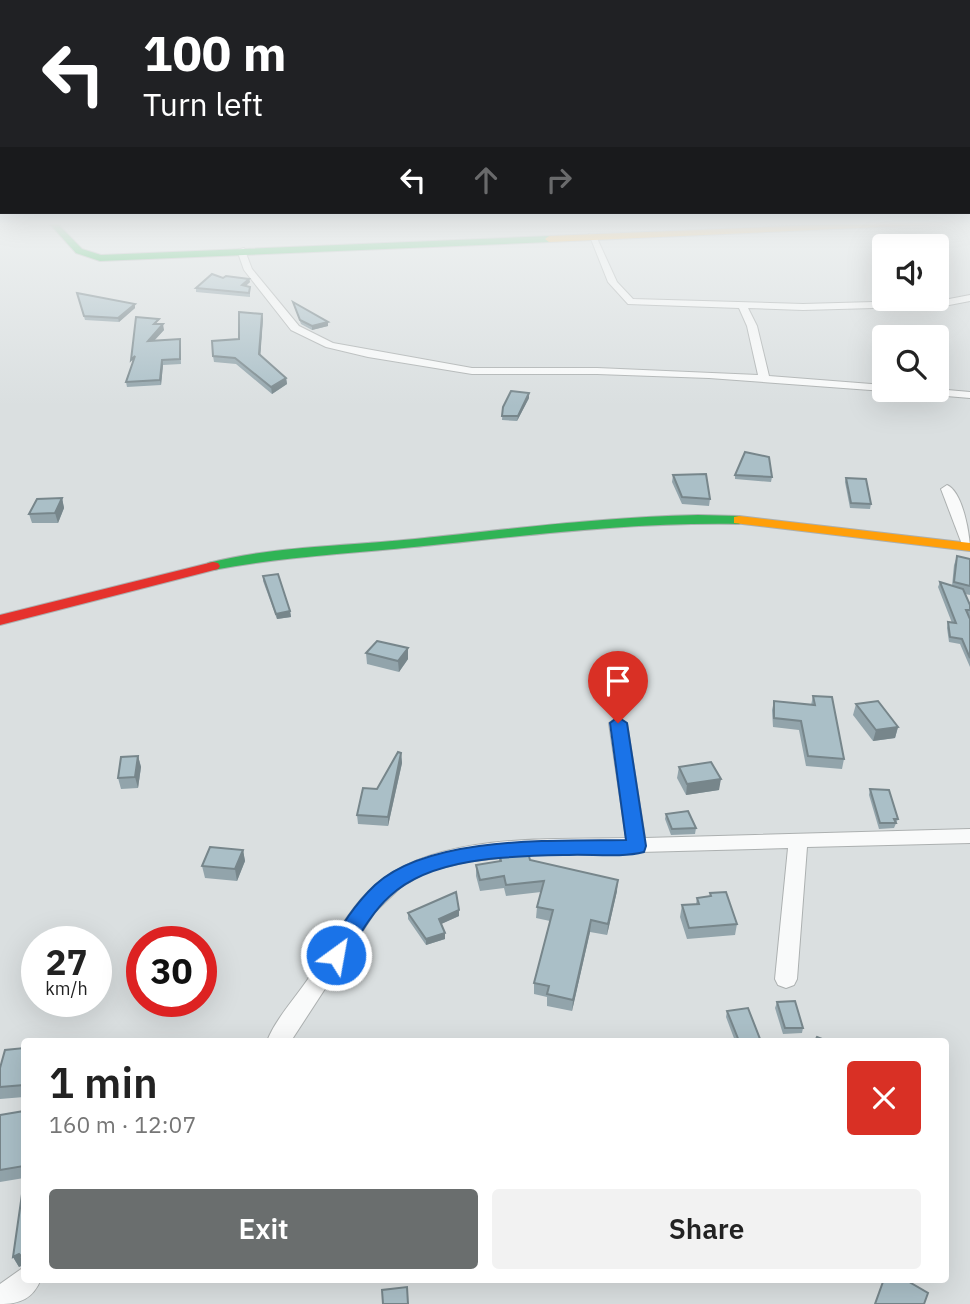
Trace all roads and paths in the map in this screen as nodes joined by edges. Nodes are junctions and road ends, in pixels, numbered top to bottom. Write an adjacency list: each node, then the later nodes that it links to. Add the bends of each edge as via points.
1 (259, 284): 5 (street, via 295,328 330,345 368,355 472,371)
2 (613, 284): 4 (street, via 631,302)
3 (970, 298): 4 (street, via 933,304)
4 (743, 307): 5 (street)
5 (764, 378): 6 (street)
6 (872, 387)
7 (949, 393): 8 (street)
8 (970, 395)
9 (947, 489): 10 (street)
10 (970, 547): 11 (street, via 739,520 623,520 257,557)
11 (0, 620)
12 (618, 723): 15 (street)
13 (970, 836): 14 (street)
14 (799, 842): 15 (street); 16 (street)
15 (637, 846): 17 (street, via 504,851 454,858 409,872 365,909)
16 (786, 979)
17 (280, 1038)
18 (23, 1283): 19 (street)
19 (0, 1302)

